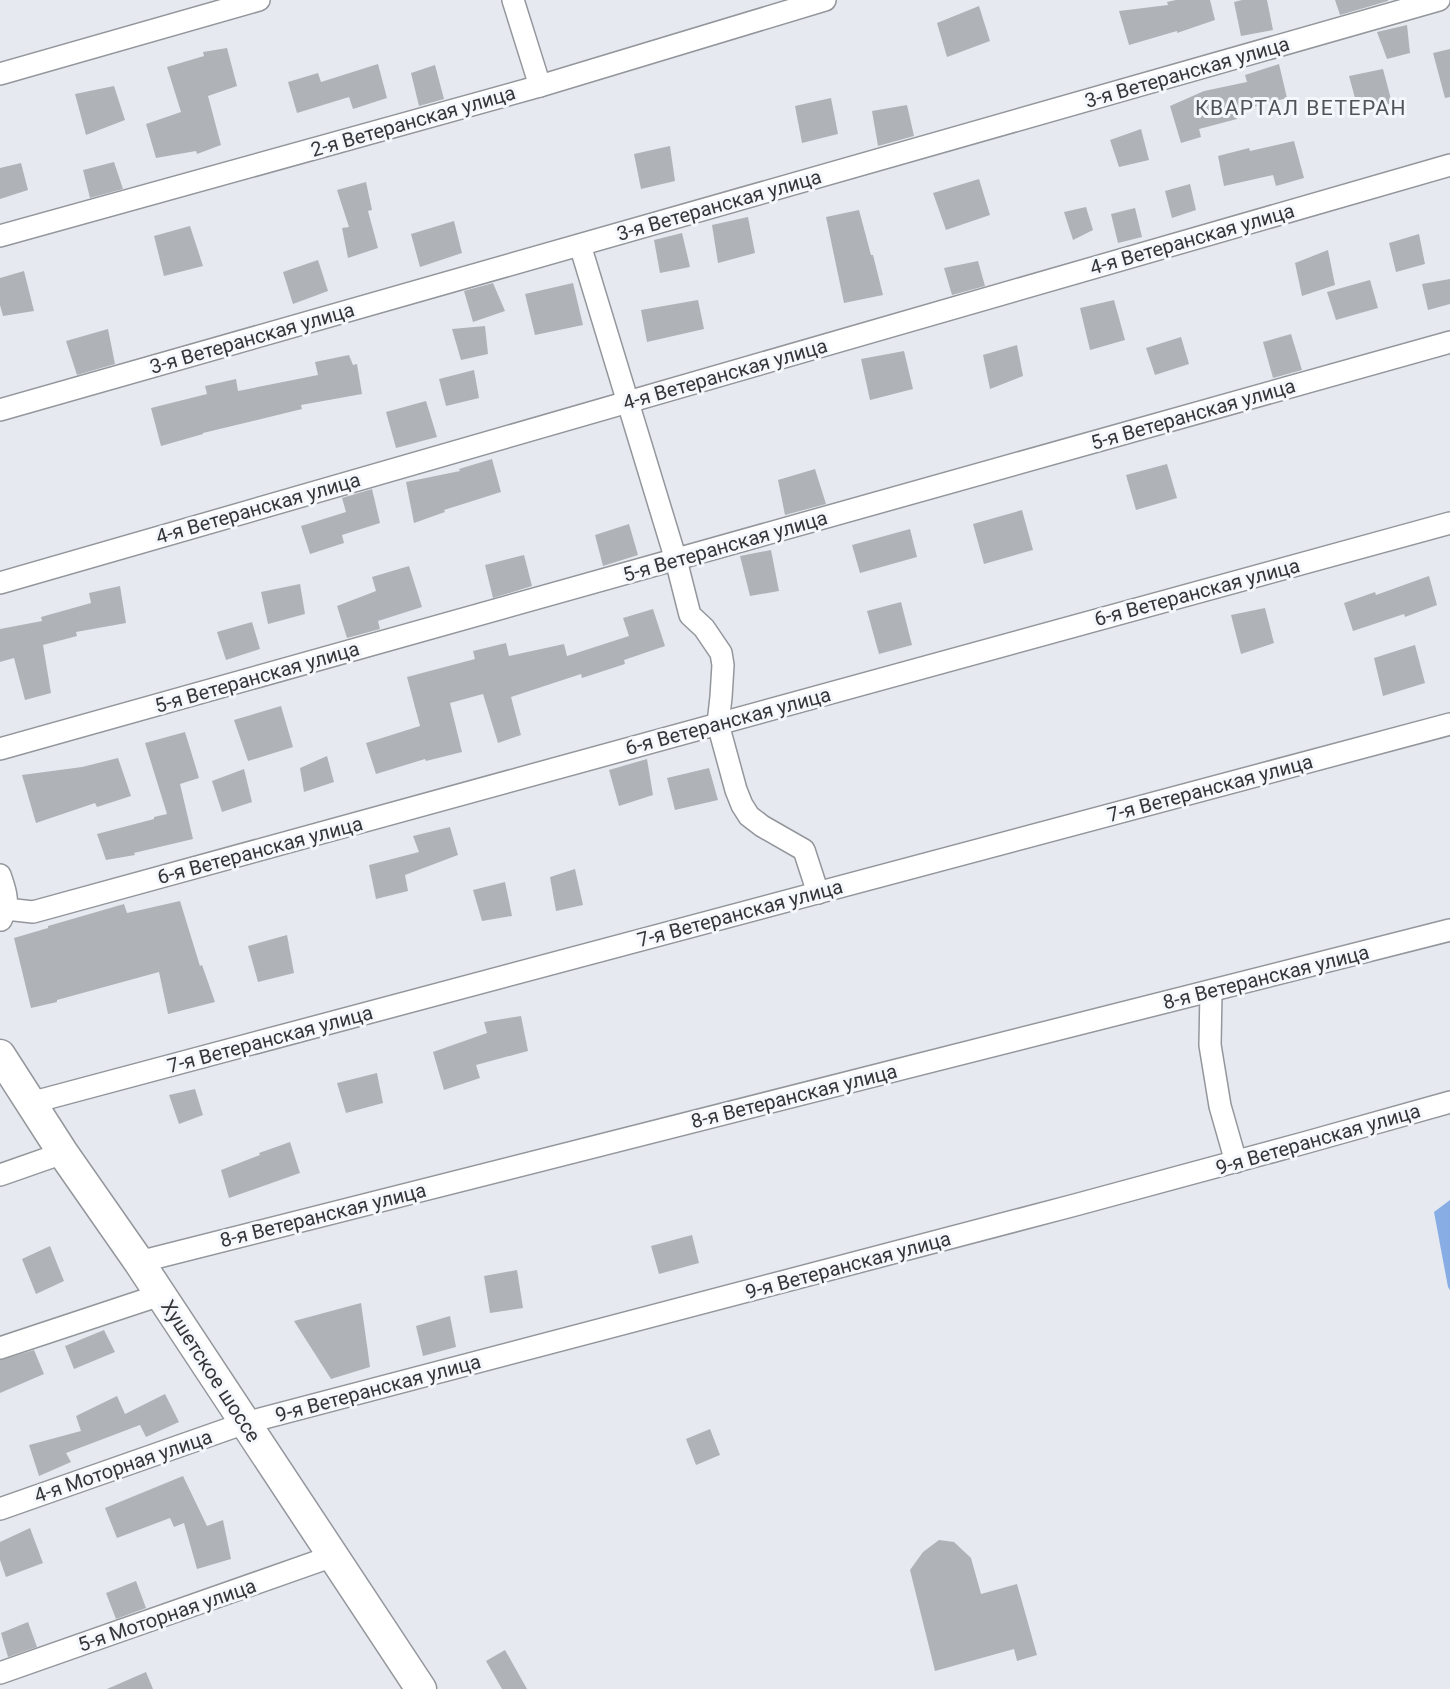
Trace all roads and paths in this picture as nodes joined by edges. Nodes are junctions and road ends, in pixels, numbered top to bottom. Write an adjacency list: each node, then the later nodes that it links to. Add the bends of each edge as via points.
1 (260, 0): 5 (street)
2 (513, 0): 6 (street)
3 (825, 0): 6 (street, 2-я Ветеранская улица)
4 (1439, 0): 9 (street, 3-я Ветеранская улица)
5 (0, 74)
6 (540, 86): 8 (street, 2-я Ветеранская улица)
7 (1450, 165): 11 (street, 4-я Ветеранская улица)
8 (0, 236)
9 (580, 245): 11 (street); 12 (street, 3-я Ветеранская улица)
10 (1450, 342): 14 (street, 5-я Ветеранская улица)
11 (628, 402): 14 (street); 15 (street, 4-я Ветеранская улица)
12 (0, 410)
13 (1450, 523): 16 (street, 6-я Ветеранская улица)
14 (676, 560): 16 (street, via 690,615 721,653); 18 (street, 5-я Ветеранская улица)
15 (0, 583)
16 (718, 724): 20 (street, via 741,804 762,826 804,850); 21 (street, 6-я Ветеранская улица, via 33,912)
17 (1450, 724): 20 (street, 7-я Ветеранская улица)
18 (0, 749)
19 (0, 875): 21 (street, via 6,893)
20 (818, 893): 26 (street, 7-я Ветеранская улица)
21 (3, 916)
22 (1450, 930): 23 (street, 8-я Ветеранская улица)
23 (1210, 991): 28 (street, via 1210,1045 1220,1106); 30 (street, 8-я Ветеранская улица)
24 (0, 1055): 26 (main road, Хушетское шоссе)
25 (1450, 1102): 28 (street, 9-я Ветеранская улица)
26 (30, 1103): 27 (main road, Хушетское шоссе)
27 (63, 1153): 29 (street); 30 (main road, Хушетское шоссе)
28 (1236, 1162): 33 (street, 9-я Ветеранская улица)
29 (0, 1175)
30 (139, 1262): 31 (main road, Хушетское шоссе)
31 (160, 1294): 32 (street); 33 (main road, Хушетское шоссе)
32 (0, 1348)
33 (245, 1423): 34 (street, 4-я Моторная улица); 35 (main road, Хушетское шоссе)
34 (0, 1509)
35 (333, 1556): 36 (street, 5-я Моторная улица); 37 (main road, Хушетское шоссе)
36 (0, 1673)
37 (421, 1689)

